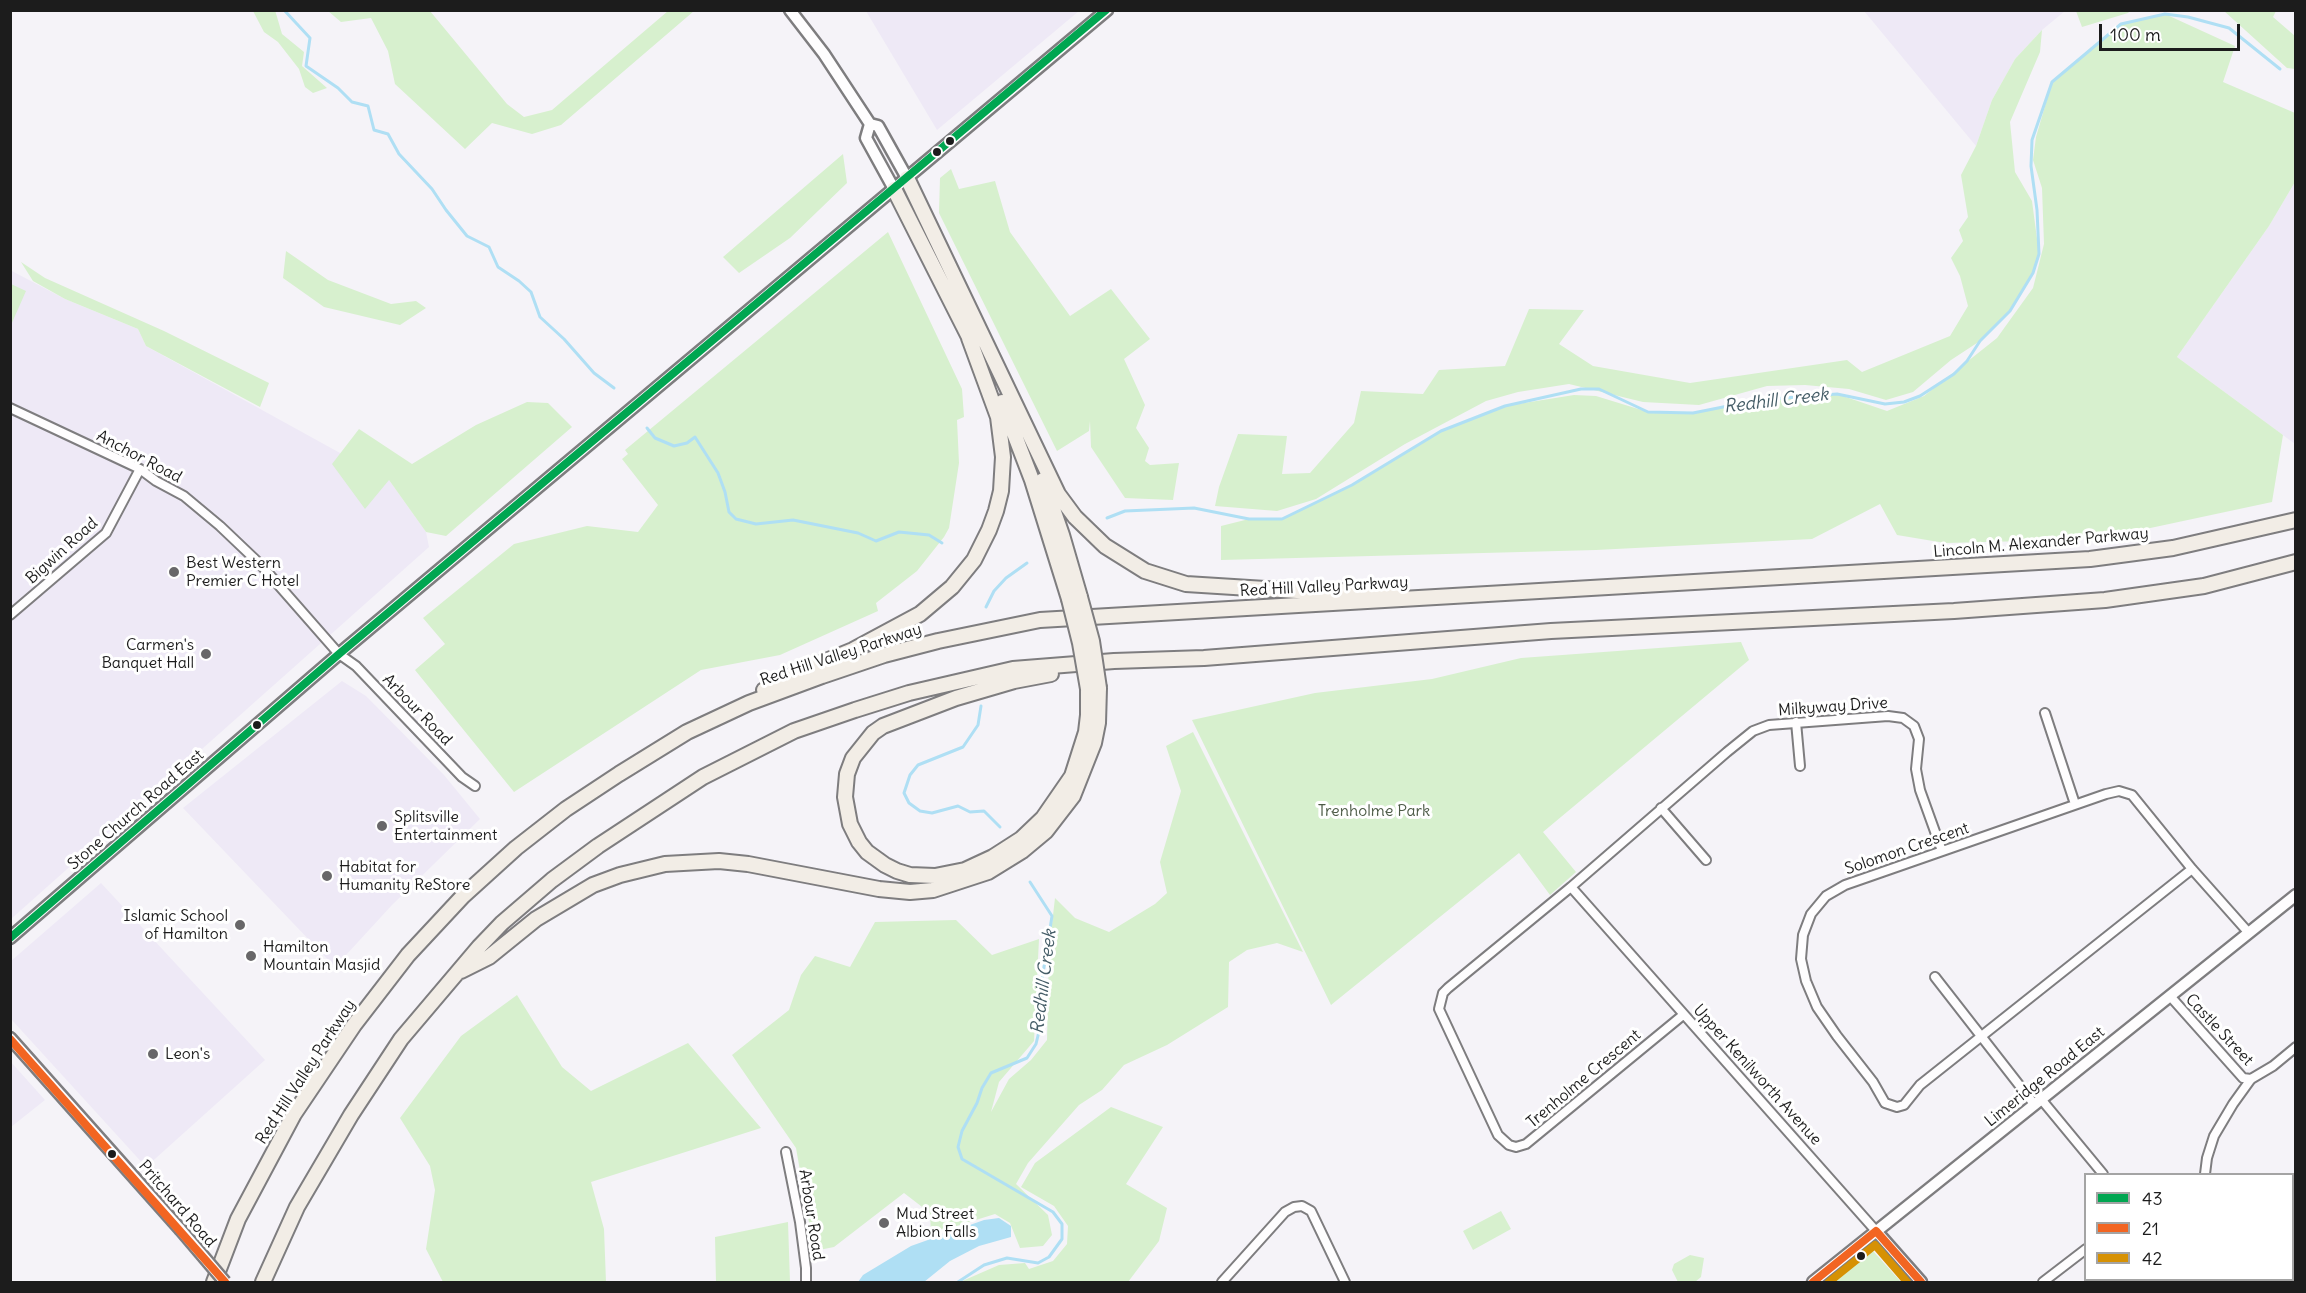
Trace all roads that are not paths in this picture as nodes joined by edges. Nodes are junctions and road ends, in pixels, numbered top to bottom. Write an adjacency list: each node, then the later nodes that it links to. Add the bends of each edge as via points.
1 (790, 10): 3 (main road)
2 (1107, 10): 4 (main road, Stone Church Road East)
3 (870, 124): 4 (main road, via 878,126); 5 (main road, via 866,138)
4 (908, 178): 5 (main road, Stone Church Road East); 8 (highway)
5 (894, 189): 6 (highway); 16 (main road, Stone Church Road East)
6 (969, 338): 14 (highway, via 991,377); 19 (highway, via 998,417 1003,457 996,511 974,560 920,614 853,650 768,686)
7 (10, 408): 9 (street, Anchor Road)
8 (1024, 427): 13 (highway, via 1058,494 1075,517 1105,546 1145,571 1186,584 1313,592 1416,590); 14 (highway, via 1062,535)
9 (140, 469): 15 (street, Bigwin Road, via 106,533); 16 (street, Anchor Road, via 184,496 220,526 261,565)
10 (2295, 520): 12 (highway, Lincoln M. Alexander Parkway, via 2173,548 2090,559)
11 (2295, 562): 17 (highway, via 2204,586 2105,600 1551,631)
12 (1786, 577): 13 (highway, Red Hill Valley Parkway)
13 (1446, 596): 19 (highway, Red Hill Valley Parkway, via 1040,620 884,656)
14 (1075, 598): 18 (highway, bridge, via 1080,643)
15 (10, 615)
16 (339, 654): 23 (street, Arbour Road, via 356,666); 32 (main road, Stone Church Road East)
17 (1114, 662): 18 (highway, via 1014,681 883,726 862,745 847,774 846,810 859,842 897,871 935,876 965,870 1021,839 1042,818 1072,776 1086,732); 33 (highway, via 1013,669 909,693 794,731 703,777 598,846 502,923)
18 (1093, 689): 33 (highway, via 1098,723 1073,796 1046,831 988,872 933,890 910,892 748,864 665,864 593,885 536,919 489,957)
19 (749, 703): 47 (highway, Red Hill Valley Parkway, via 687,732 566,808 472,888 408,955 354,1025 294,1114 238,1219)
20 (2044, 713): 24 (street)
21 (1796, 722): 22 (street); 25 (street, Milkyway Drive, via 1754,731); 26 (street, Milkyway Drive, via 1888,716 1903,718 1914,726 1919,739 1916,769 1920,790)
22 (1800, 766)
23 (475, 786)
24 (2075, 804): 26 (street, Solomon Crescent); 28 (street, Solomon Crescent, via 2119,791 2132,795)
25 (1661, 807): 27 (street); 29 (street, Milkyway Drive)
26 (1942, 851): 37 (street, Solomon Crescent, via 1845,885 1826,896 1811,914 1803,935 1801,959 1817,1007 1891,1107 1904,1105 1920,1085)
27 (1706, 860)
28 (2192, 869): 31 (street, Solomon Crescent); 37 (street, Solomon Crescent)
29 (1571, 887): 36 (street, Upper Kenilworth Avenue); 36 (street, Trenholme Crescent, via 1448,988 1441,999 1441,1015 1498,1135 1509,1145 1526,1144)
30 (2295, 895): 31 (main road, Limeridge Road East)
31 (2248, 932): 35 (main road, Limeridge Road East)
32 (10, 938)
33 (454, 975): 49 (highway, via 401,1039 351,1115 297,1207)
34 (1935, 977): 37 (street)
35 (2170, 996): 40 (street, Castle Street, via 2243,1078); 41 (main road, Limeridge Road East)
36 (1683, 1015): 45 (street, Upper Kenilworth Avenue)
37 (1981, 1037): 41 (street)
38 (10, 1038): 48 (main road, Pritchard Road, bridge)
39 (2295, 1047): 40 (street)
40 (2251, 1079): 44 (street, via 2214,1136)
41 (2037, 1102): 43 (street); 45 (main road, Limeridge Road East)
42 (786, 1152): 50 (street, Arbour Road, via 800,1222)
43 (2102, 1173)
44 (2205, 1173)
45 (1876, 1231): 53 (main road, Limeridge Road East); 54 (main road, Upper Kenilworth Avenue)
46 (2084, 1250): 55 (street)
47 (214, 1282)
48 (225, 1282)
49 (263, 1282)
50 (806, 1282)
51 (1222, 1282): 52 (street, via 1285,1212 1302,1206 1311,1211)
52 (1345, 1282)
53 (1813, 1282)
54 (1921, 1282)
55 (2043, 1282)

